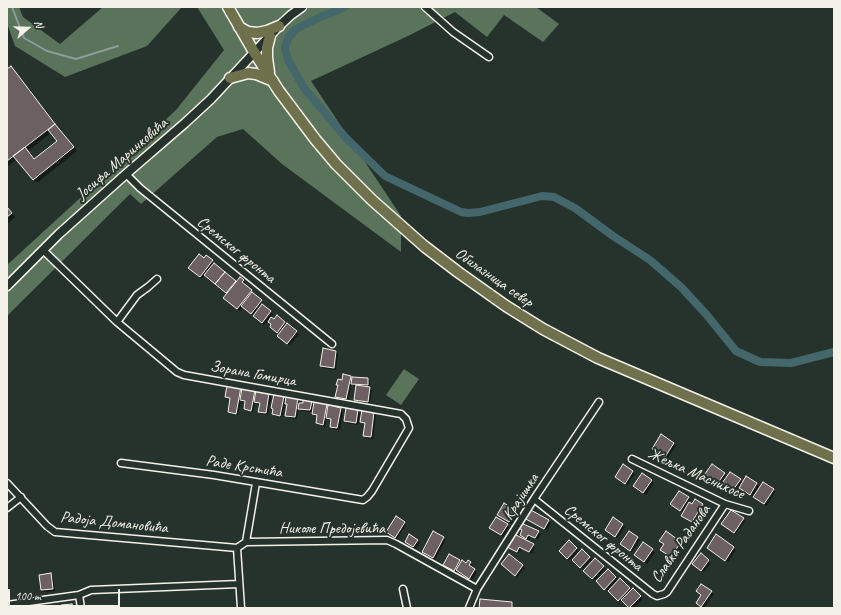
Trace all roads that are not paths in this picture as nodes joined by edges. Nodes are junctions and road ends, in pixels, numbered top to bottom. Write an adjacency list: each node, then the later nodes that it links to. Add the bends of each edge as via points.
1 (228, 7): 5 (main road, Обилазница север)
2 (302, 7): 4 (street, Јосифа Маринковића)
3 (425, 7): 8 (street, via 453,32)
4 (279, 26): 5 (main road, via 257,33); 6 (street, Јосифа Маринковића)
5 (239, 27): 7 (main road, Обилазница север)
6 (270, 36): 7 (street, Јосифа Маринковића); 10 (main road, via 266,58)
7 (254, 52): 9 (street, Јосифа Маринковића); 10 (main road, Обилазница север)
8 (489, 58)
9 (230, 78): 10 (main road, via 248,73); 11 (street, Јосифа Маринковића, via 185,124)
10 (273, 81): 18 (main road, Обилазница север, via 315,139 372,200 424,246 506,306 543,329 605,361)
11 (126, 174): 12 (street, Јосифа Маринковића); 16 (street, Сремског фронта)
12 (43, 250): 14 (street, Јосифа Маринковића); 15 (street, Зорана Гомирца)
13 (156, 279): 15 (street, via 136,295)
14 (7, 286)
15 (117, 322): 25 (street, Зорана Гомирца, via 177,372 401,414 408,423 407,434 372,491)
16 (332, 344)
17 (599, 402): 24 (street, Крајишка)
18 (834, 458)
19 (632, 459): 26 (street, Жељка Масникосе)
20 (121, 463): 22 (street, Раде Крстића)
21 (7, 482): 23 (street, Радоја Домановића)
22 (256, 483): 25 (street, Раде Крстића); 29 (street)
23 (21, 497): 27 (street); 30 (street, Радоја Домановића, via 55,532)
24 (534, 499): 33 (street, Крајишка); 35 (street, Сремског фронта)
25 (363, 500)
26 (725, 504): 28 (street, Жељка Масникосе); 35 (street, Славка Раданова, via 667,592)
27 (7, 508)
28 (749, 511)
29 (246, 542): 30 (street); 33 (street, Николе Предојевића, via 386,540)
30 (237, 548): 31 (street)
31 (239, 584): 34 (street, via 91,590); 38 (street)
32 (403, 589): 39 (street)
33 (477, 589): 40 (street, Крајишка)
34 (79, 595): 36 (street); 37 (street)
35 (657, 596)
36 (7, 605)
37 (81, 608)
38 (241, 608)
39 (407, 608)
40 (469, 608)

